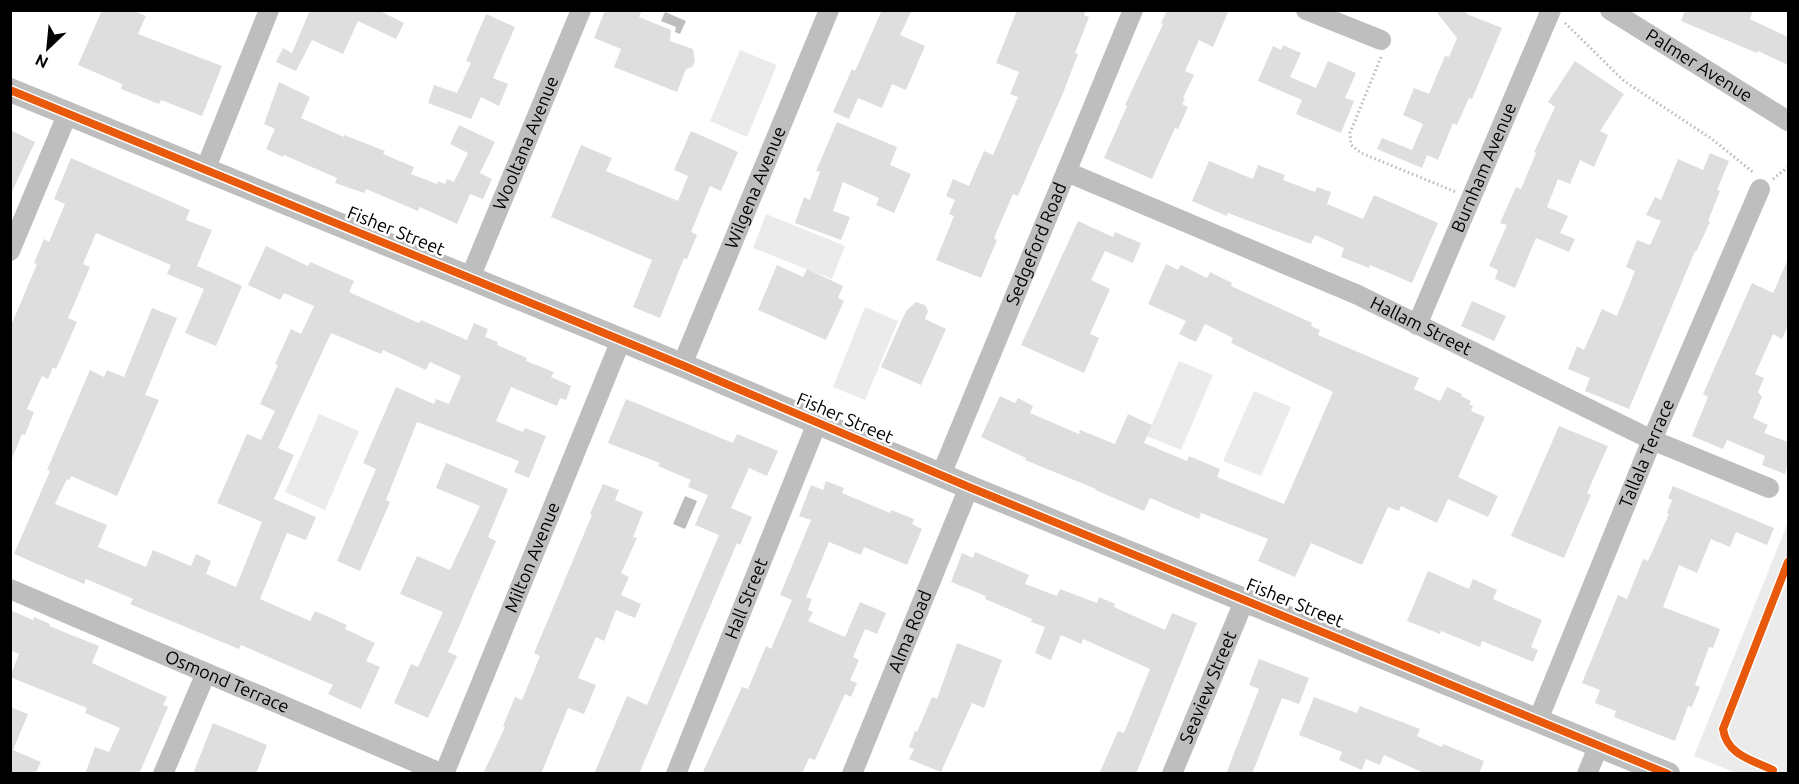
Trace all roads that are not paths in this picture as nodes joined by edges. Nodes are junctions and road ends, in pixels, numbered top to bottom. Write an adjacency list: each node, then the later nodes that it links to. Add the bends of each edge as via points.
1 (269, 10): 12 (street)
2 (581, 10): 16 (street, Wooltana Avenue)
3 (829, 10): 19 (street, Wilgena Avenue)
4 (1133, 10): 13 (street, Sedgeford Road)
5 (1306, 10): 8 (street)
6 (1610, 10): 11 (street, Palmer Avenue)
7 (1556, 14): 17 (street, Burnham Avenue)
8 (1381, 40)
9 (10, 90): 10 (street, Fisher Street)
10 (67, 114): 12 (street, Fisher Street); 15 (street)
11 (1788, 121)
12 (205, 170): 16 (street, Fisher Street)
13 (1067, 172): 17 (street, Hallam Street, via 1358,295); 22 (street, Sedgeford Road)
14 (1760, 189): 21 (street, Tallala Terrace)
15 (10, 251)
16 (470, 278): 18 (street, Fisher Street)
17 (1417, 325): 21 (street, Hallam Street)
18 (621, 340): 19 (street, Fisher Street); 31 (street, Milton Avenue)
19 (682, 365): 20 (street, Fisher Street)
20 (817, 423): 22 (street, Fisher Street); 32 (street, Hall Street)
21 (1652, 440): 24 (street, Hallam Street); 28 (street, Tallala Terrace)
22 (941, 476): 23 (street, Fisher Street)
23 (969, 487): 26 (street, Fisher Street); 33 (street, Alma Road)
24 (1769, 488)
25 (10, 590): 27 (street, Osmond Terrace)
26 (1245, 599): 28 (street, Fisher Street); 34 (street, Seaview Street)
27 (206, 673): 30 (street); 31 (street, Osmond Terrace)
28 (1538, 720): 29 (street, Fisher Street)
29 (1599, 745): 35 (street); 36 (street, Fisher Street)
30 (163, 774)
31 (443, 774)
32 (676, 774)
33 (852, 774)
34 (1172, 774)
35 (1587, 774)
36 (1668, 774)

